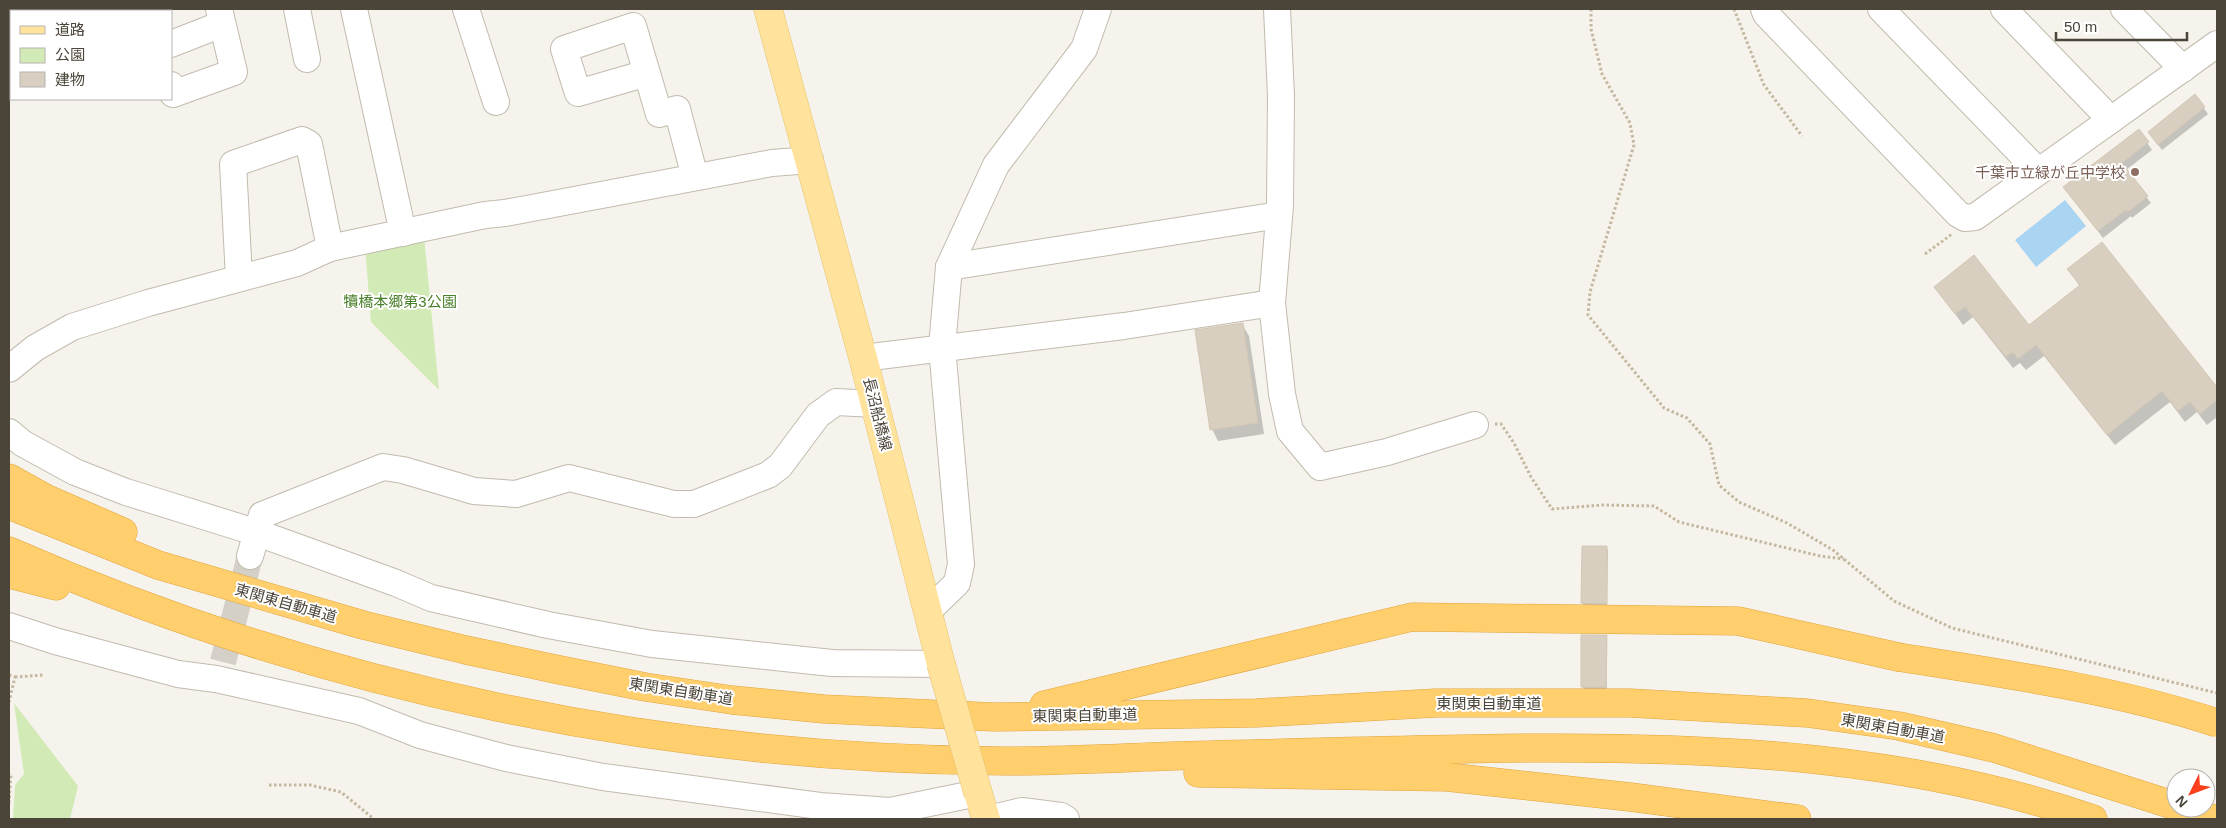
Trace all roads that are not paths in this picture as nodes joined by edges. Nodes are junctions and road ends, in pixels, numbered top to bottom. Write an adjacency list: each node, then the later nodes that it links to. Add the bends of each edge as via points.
1 (296, 9): 14 (street)
2 (354, 9): 24 (street)
3 (466, 9): 18 (street)
4 (768, 9): 20 (main road, 長沼船橋線)
5 (1098, 9): 26 (street, via 1084,49 996,165)
6 (1277, 9): 23 (street, via 1281,96)
7 (1764, 9): 21 (street, via 1958,214 1965,218 1975,217)
8 (1881, 9): 21 (street)
9 (2004, 9): 19 (street)
10 (2124, 9): 15 (street)
11 (220, 16): 12 (street); 17 (street, via 234,72 173,94)
12 (172, 43)
13 (2217, 44): 15 (street)
14 (307, 59)
15 (2182, 69): 19 (street)
16 (647, 73): 22 (street, via 659,114 677,109)
17 (172, 90)
18 (496, 102)
19 (2110, 120): 21 (street)
20 (810, 160): 22 (street, via 772,162); 30 (main road, 長沼船橋線)
21 (2038, 171)
22 (695, 177): 24 (street, via 485,214)
23 (1280, 215): 26 (street); 28 (street)
24 (404, 233): 25 (street)
25 (330, 248): 27 (street, via 297,263); 27 (street, via 309,144 302,140 233,164)
26 (949, 267): 29 (street)
27 (239, 278): 31 (street, via 72,327)
28 (1272, 302): 29 (street, via 1124,326); 33 (street, via 1282,394 1290,431 1320,467 1388,452)
29 (942, 347): 30 (street); 40 (street, via 961,564 957,583)
30 (863, 358): 32 (main road, 長沼船橋線)
31 (9, 369)
32 (875, 404): 37 (street, via 836,402 818,415 780,466 768,475 694,504 674,504 569,478 516,494 474,491 383,467 262,515); 40 (main road, 長沼船橋線)
33 (1475, 425)
34 (9, 432): 37 (street, via 22,443 75,472)
35 (9, 478): 43 (highway, via 44,498 118,530 242,577)
36 (9, 505): 43 (highway, 東関東自動車道, via 158,565 354,622)
37 (254, 545): 44 (street, via 396,583 431,598 548,625 652,644 832,663)
38 (9, 551): 41 (highway)
39 (9, 574): 41 (highway)
40 (928, 611): 44 (main road, 長沼船橋線)
41 (192, 622): 47 (highway, via 306,659 451,698 616,729 830,755)
42 (9, 626): 50 (street, via 178,674 220,670 359,711 420,735 506,758 603,777)
43 (466, 650): 45 (highway, 東関東自動車道, via 645,687 732,700 824,709)
44 (941, 664): 48 (main road, 長沼船橋線, bridge)
45 (994, 717): 46 (highway, bridge, via 1412,617 1738,621 1898,657 2066,685 2182,711); 49 (highway, 東関東自動車道, via 1256,713 1436,703 1630,703 1807,714 1900,726 1994,748)
46 (2217, 723)
47 (1010, 761): 53 (highway, via 1090,771 1447,778); 54 (highway, via 1441,749 1617,748 1801,757 1893,769 1982,787)
48 (978, 793): 50 (street); 51 (main road, 長沼船橋線)
49 (2166, 803)
50 (879, 815)
51 (988, 819): 52 (street, via 1022,811)
52 (1066, 819)
53 (1797, 819)
54 (2093, 819)

